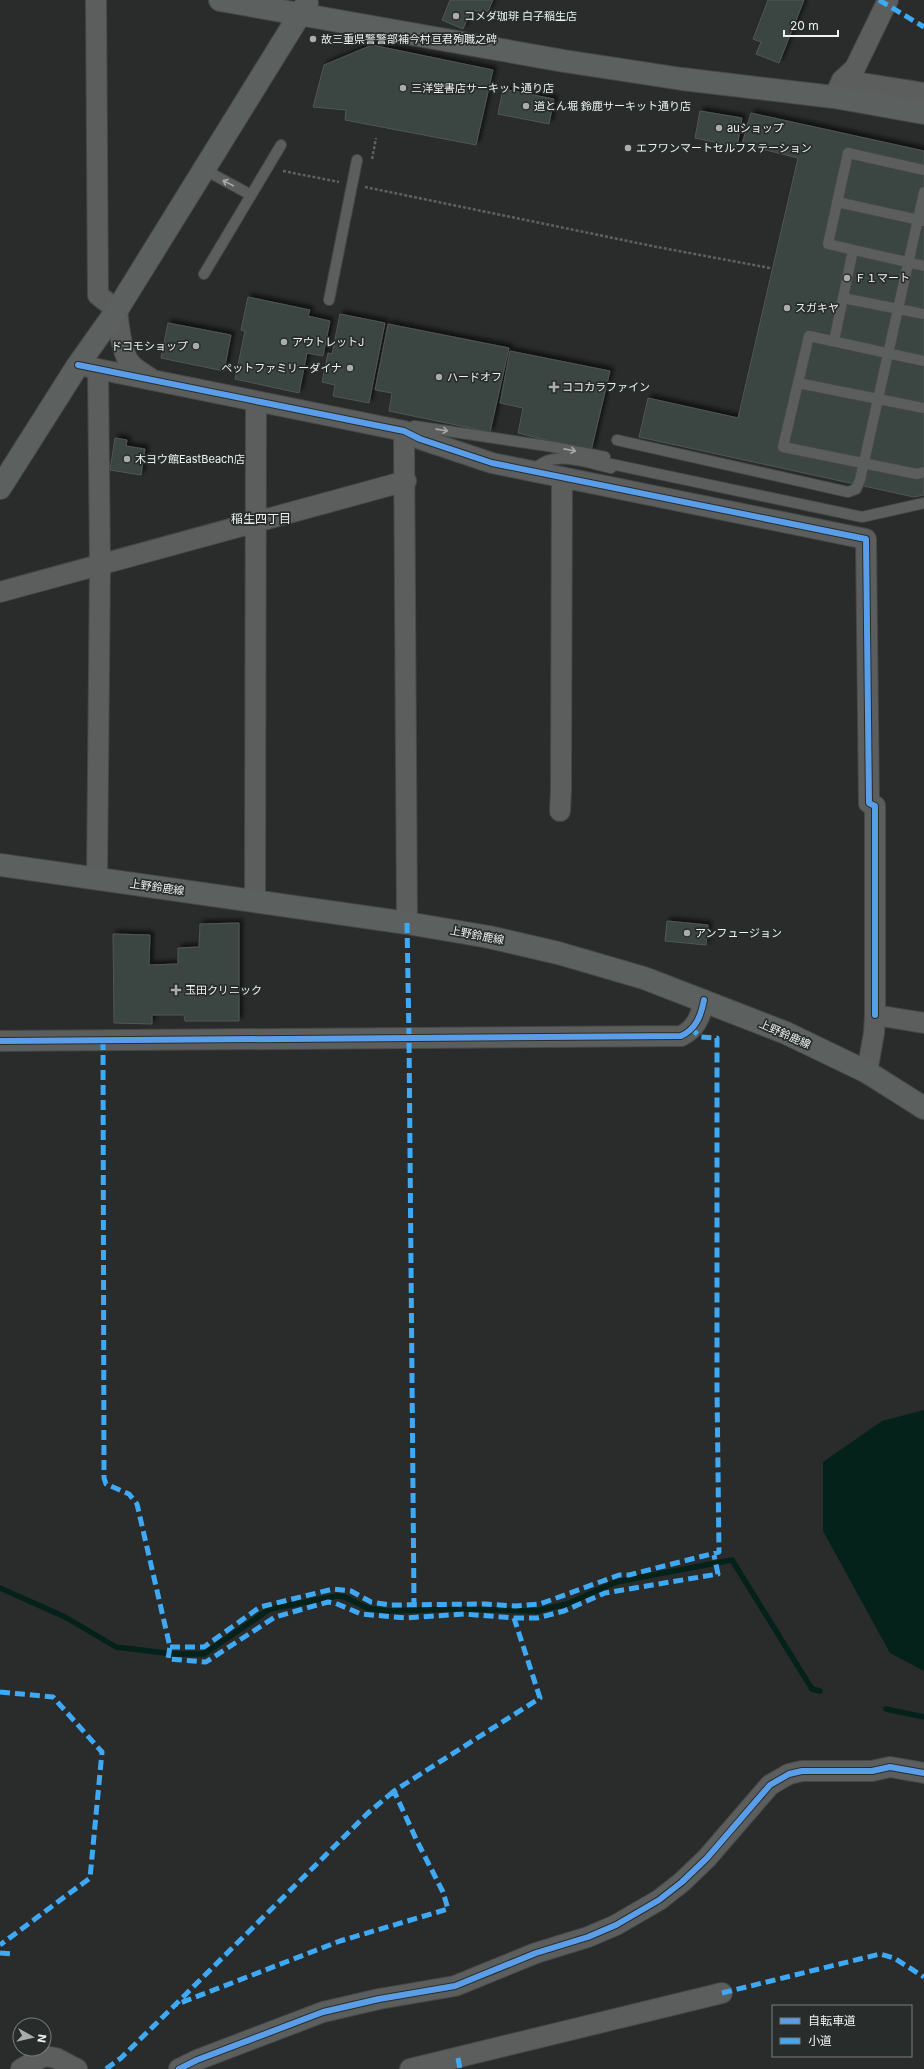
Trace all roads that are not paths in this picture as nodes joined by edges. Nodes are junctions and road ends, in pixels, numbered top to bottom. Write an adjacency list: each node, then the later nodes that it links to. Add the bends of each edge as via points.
1 (96, 0): 23 (street, via 98,295)
2 (220, 0): 4 (street)
3 (888, 0): 5 (street, via 855,68)
4 (304, 7): 5 (street, via 564,61 682,79); 10 (street)
5 (838, 88): 6 (street); 7 (street)
6 (924, 93)
7 (924, 113)
8 (281, 145): 13 (lane)
9 (357, 160): 21 (lane)
10 (205, 170): 13 (lane, one-way to 10); 23 (street)
11 (924, 170): 14 (lane, via 848,153)
12 (924, 192): 15 (lane)
13 (251, 195): 19 (lane)
14 (837, 202): 15 (lane); 16 (lane, via 828,244)
15 (921, 220): 17 (lane)
16 (852, 250): 17 (lane); 20 (lane)
17 (908, 263): 18 (lane); 22 (lane)
18 (924, 266)
19 (204, 274)
20 (843, 298): 22 (lane); 25 (lane)
21 (329, 300)
22 (898, 309): 24 (lane); 26 (lane)
23 (117, 310): 28 (street); 29 (street, via 128,360 136,369)
24 (924, 314)
25 (834, 341): 26 (lane); 30 (lane, via 809,336)
26 (888, 353): 27 (lane); 31 (lane)
27 (924, 361)
28 (88, 367): 29 (street); 42 (street); 45 (street)
29 (157, 382): 32 (street)
30 (798, 383): 31 (lane); 36 (lane, via 784,446)
31 (878, 399): 33 (lane); 36 (lane)
32 (256, 402): 34 (street); 44 (street)
33 (924, 408)
34 (404, 431): 37 (lane, one-way to 37, via 414,426 554,447); 38 (street, via 420,439 492,463); 41 (street)
35 (617, 440): 36 (lane, via 848,492 856,489)
36 (864, 462): 39 (lane, via 917,474)
37 (609, 463): 38 (lane, via 562,457 539,464); 43 (lane, via 862,517)
38 (534, 471): 40 (street)
39 (924, 472)
40 (562, 477): 47 (street); 53 (street, via 866,539 869,803 875,806)
41 (406, 481): 44 (street); 51 (street)
42 (0, 488)
43 (924, 503)
44 (256, 521): 45 (street); 50 (street)
45 (100, 564): 46 (street); 49 (street)
46 (0, 592)
47 (560, 811)
48 (0, 865): 49 (street, 上野鈴鹿線)
49 (97, 879): 50 (street, 上野鈴鹿線)
50 (255, 901): 51 (street, 上野鈴鹿線)
51 (407, 923): 52 (street, 上野鈴鹿線, via 489,937 558,953 644,978)
52 (704, 1000): 55 (street, via 702,1015 694,1027 681,1036); 56 (street, 上野鈴鹿線, via 786,1033)
53 (875, 1015): 54 (street); 56 (street)
54 (924, 1022)
55 (0, 1041)
56 (866, 1072): 57 (street, 上野鈴鹿線)
57 (924, 1108)
58 (924, 1773): 62 (street, via 890,1768 872,1771 802,1771 789,1774 770,1785 707,1858 682,1882 659,1900 616,1925 588,1937 536,1952 455,1986 323,2012)
59 (722, 1993): 63 (street)
60 (21, 2069): 61 (street, via 44,2056 56,2058)
61 (77, 2069)
62 (179, 2069)
63 (410, 2069)

